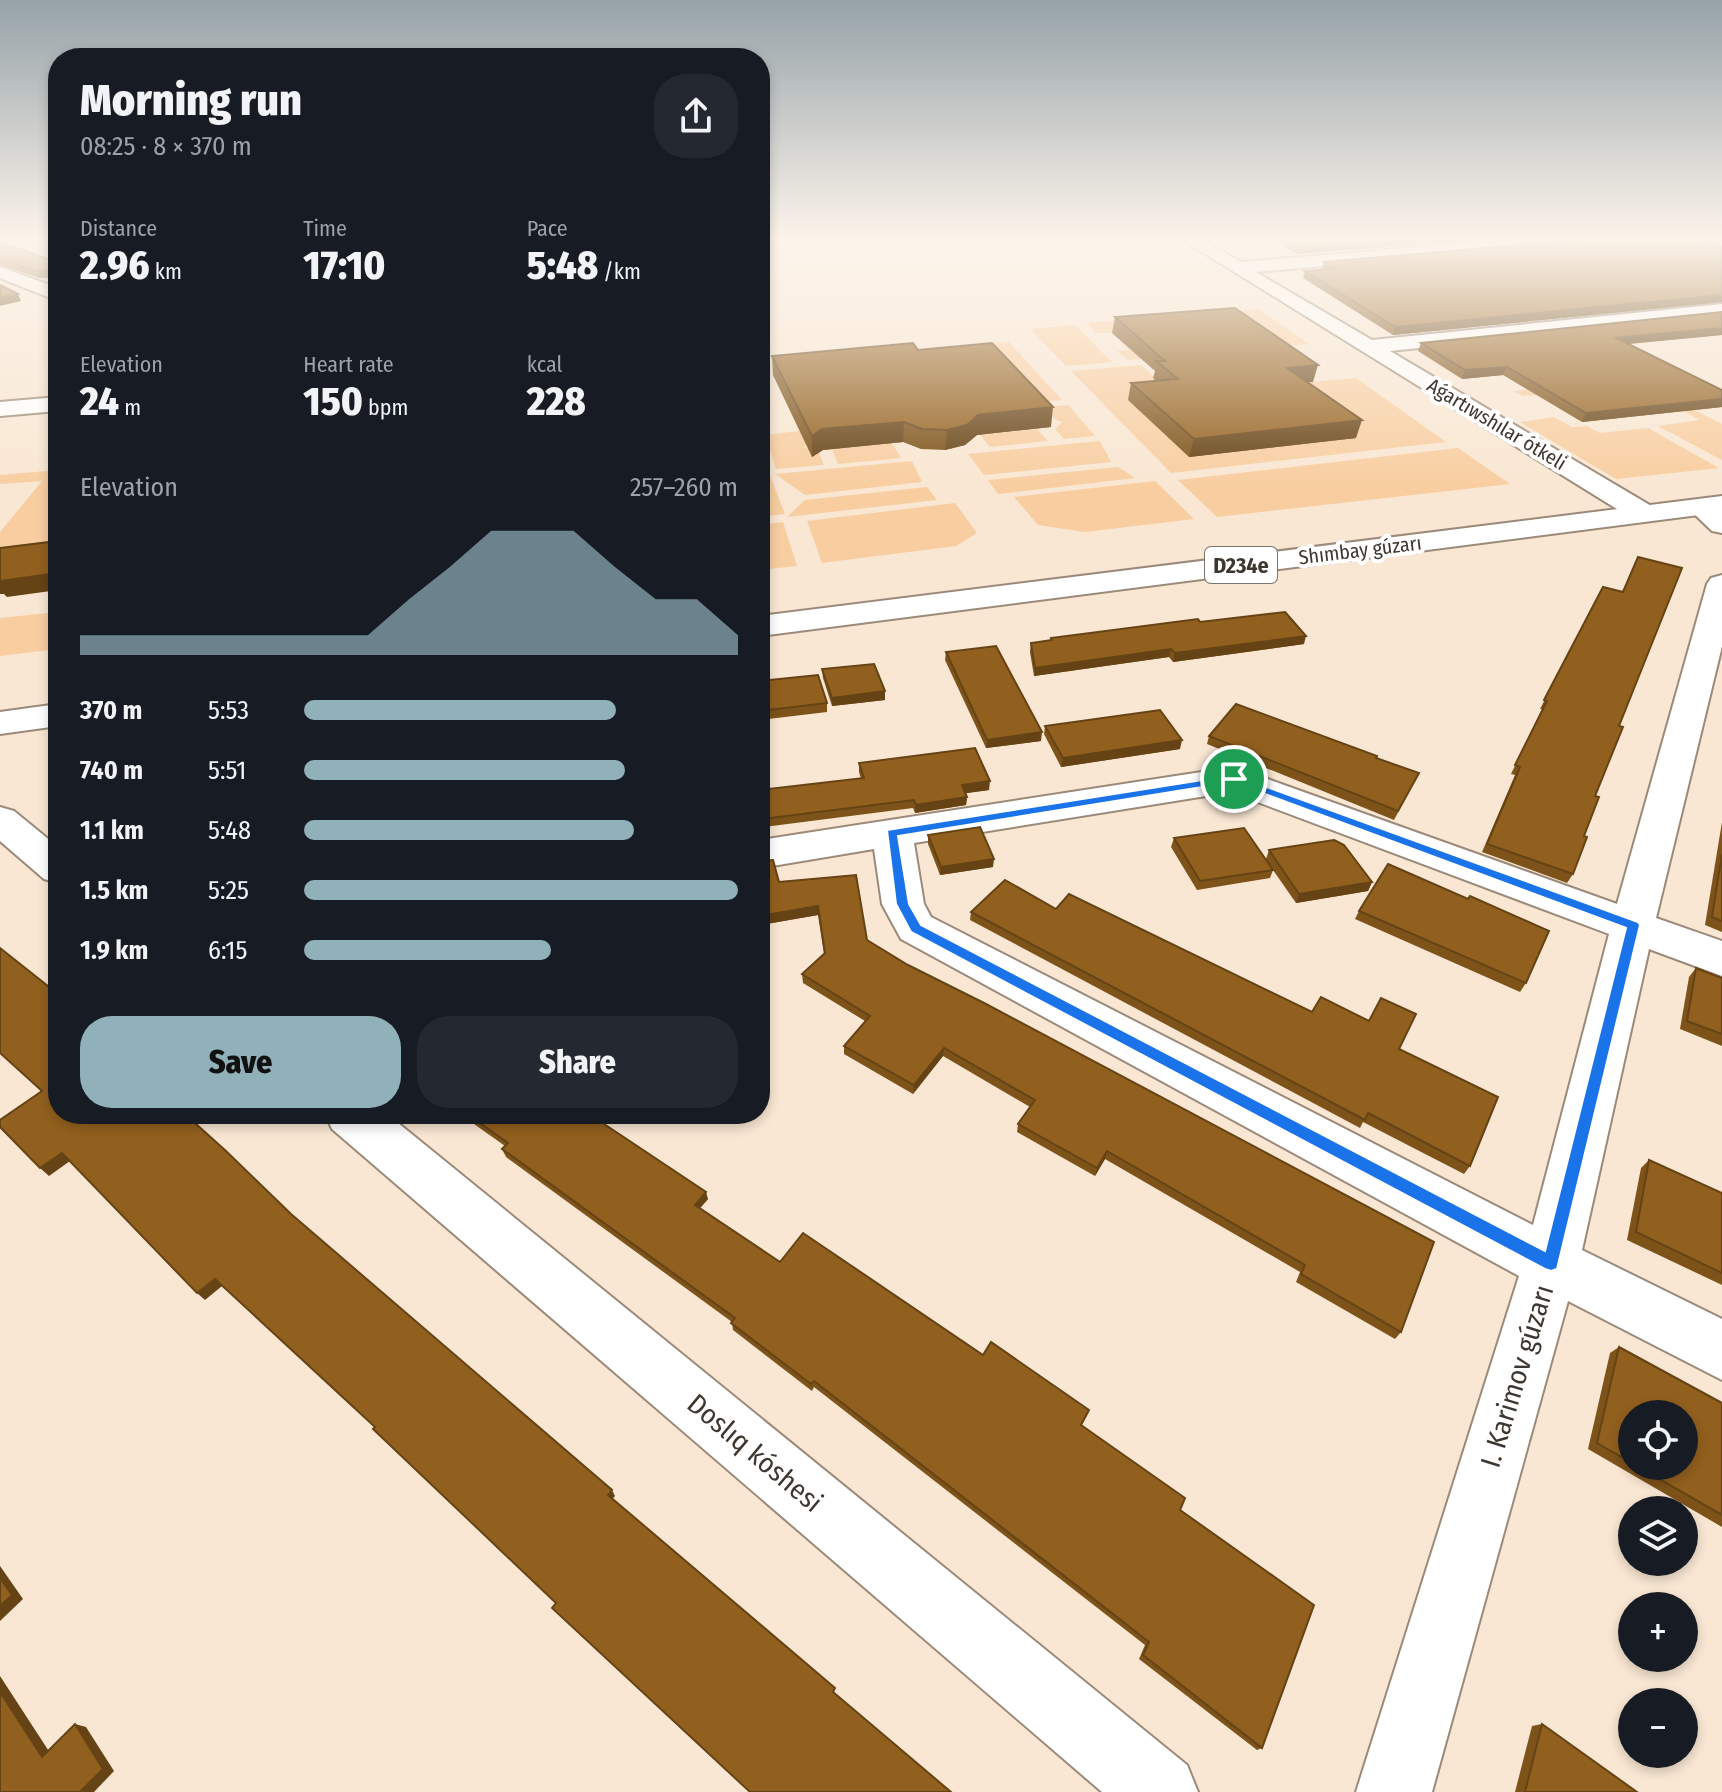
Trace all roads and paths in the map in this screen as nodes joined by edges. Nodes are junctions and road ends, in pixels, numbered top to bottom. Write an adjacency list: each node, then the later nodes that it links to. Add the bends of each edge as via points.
1 (1324, 321): 3 (street, Aǵartıwshılar ótkeli)
2 (1620, 321): 3 (street)
3 (1367, 347): 7 (street, Aǵartıwshılar ótkeli)
4 (48, 405): 5 (street)
5 (0, 409)
6 (1715, 512): 7 (main road, Shımbay gúzarı / D234e)
7 (1643, 513): 9 (main road, Shımbay gúzarı / D234e)
8 (1722, 584): 16 (street, I. Karimov gúzarı)
9 (770, 625)
10 (48, 716): 11 (main road)
11 (0, 723)
12 (0, 820): 15 (street)
13 (892, 833): 14 (street); 16 (street, via 1234,779); 19 (street, via 903,904 916,928)
14 (770, 852)
15 (48, 861)
16 (1633, 925): 17 (street); 19 (street, I. Karimov gúzarı)
17 (1722, 959)
18 (362, 1124): 21 (street, Doslıq kóshesi)
19 (1551, 1263): 20 (street); 22 (street, I. Karimov gúzarı)
20 (1722, 1350)
21 (1160, 1792)
22 (1394, 1792)

